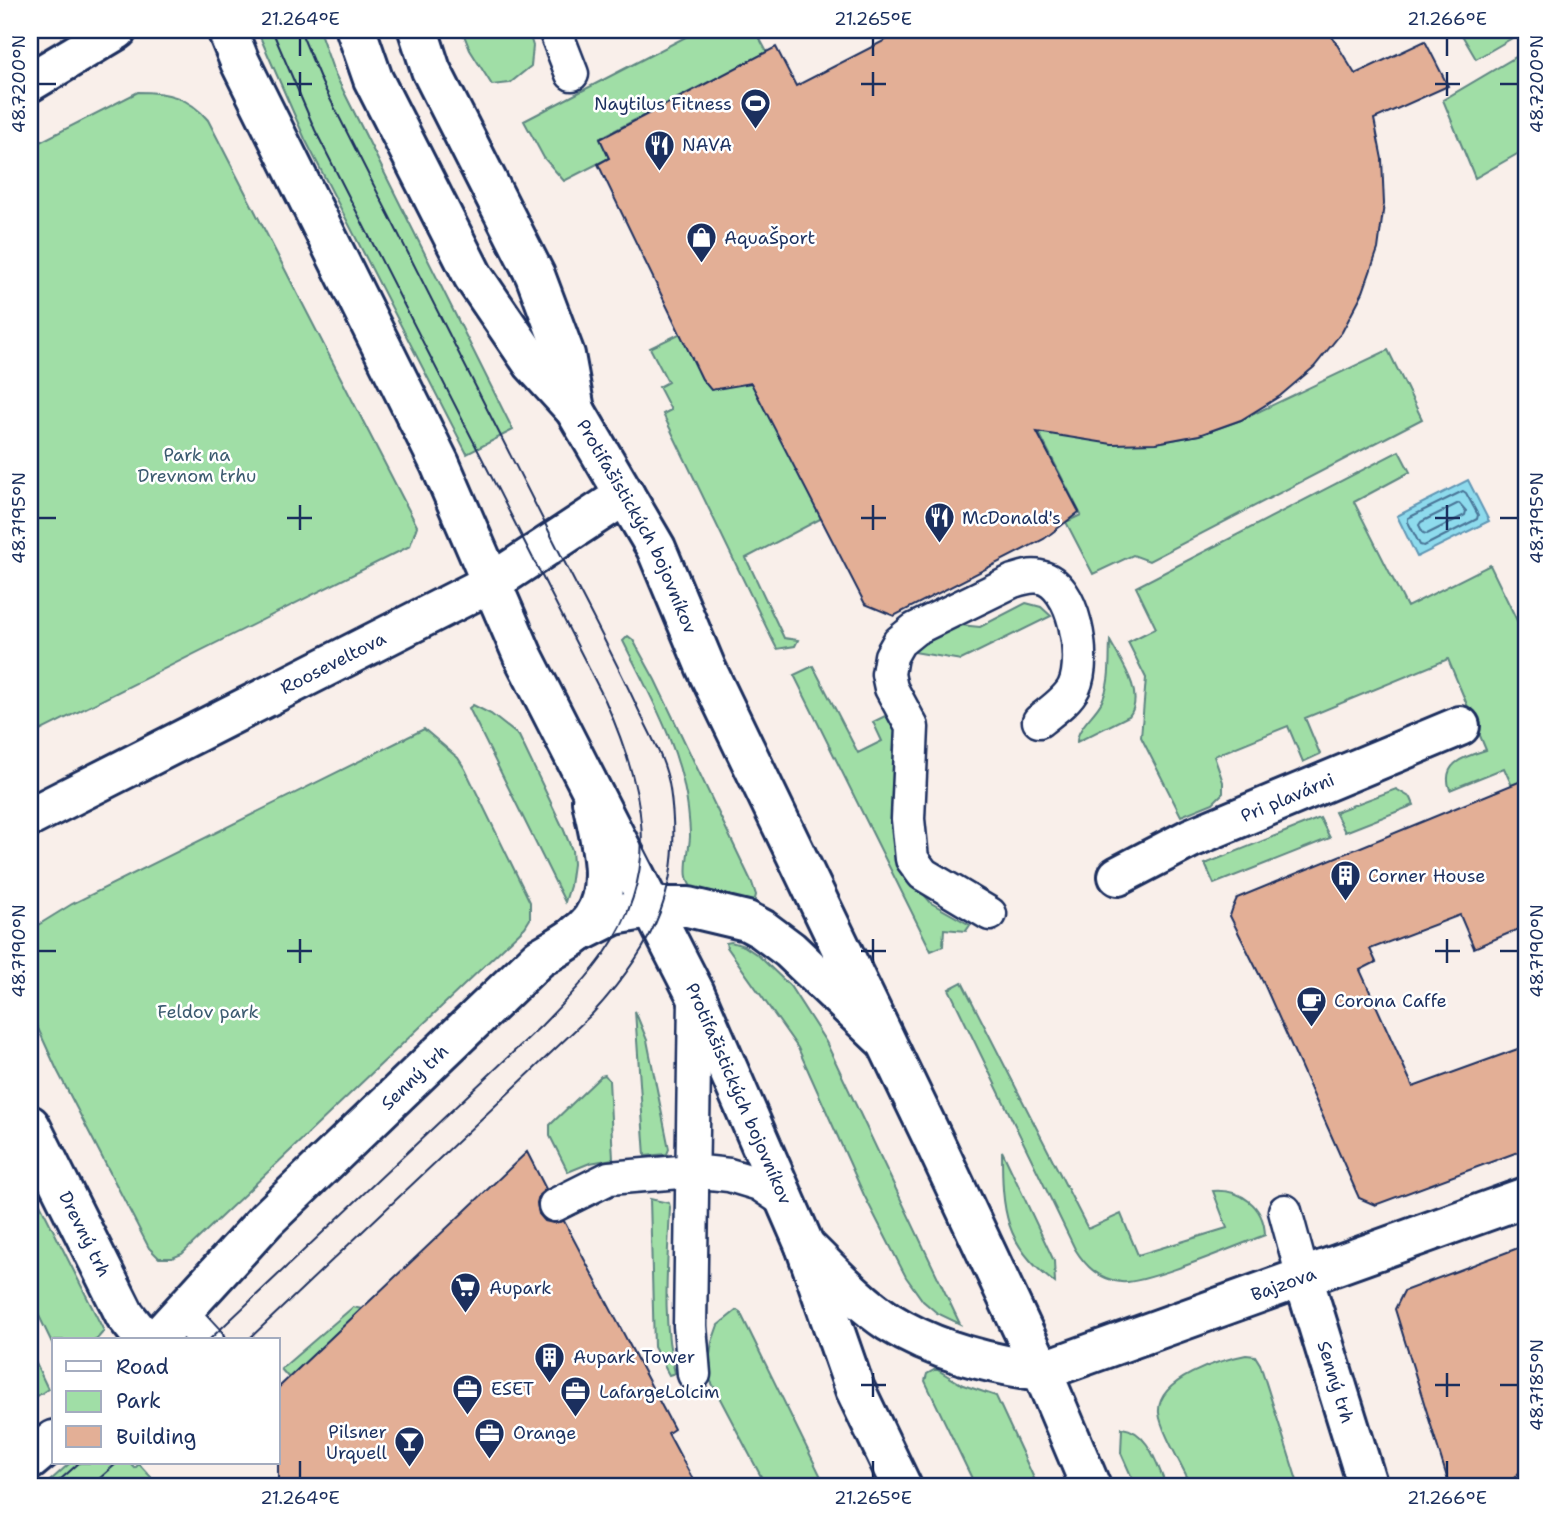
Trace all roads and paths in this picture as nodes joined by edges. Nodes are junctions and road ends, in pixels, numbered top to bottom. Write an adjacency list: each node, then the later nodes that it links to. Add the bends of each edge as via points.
1 (117, 30): 7 (street)
2 (227, 30): 10 (street, Protifašistických bojovníkov, via 440,464)
3 (356, 30): 8 (street, Protifašistických bojovníkov, via 373,79 473,276 533,364)
4 (418, 30): 8 (street, via 431,70 535,275 565,355)
5 (555, 30): 6 (lane)
6 (572, 74)
7 (30, 82)
8 (575, 410): 9 (street, Protifašistických bojovníkov)
9 (625, 495): 10 (street, Rooseveltova); 20 (street, Protifašistických bojovníkov, via 656,548 706,668)
10 (491, 583): 13 (street, Protifašistických bojovníkov); 14 (street, Rooseveltova)
11 (1039, 720): 17 (lane, via 1068,696 1075,684 1079,653 1072,612 1048,580 1026,577 1013,581 915,629 891,656 891,688 912,727 908,819 912,859 923,874)
12 (1461, 726): 15 (street, Pri plavárni, via 1191,838)
13 (590, 792): 16 (street, Protifašistických bojovníkov); 18 (street, Senný trh, via 604,872 597,909)
14 (30, 817)
15 (1118, 876)
16 (651, 908): 18 (street, Protifašistických bojovníkov, via 614,915); 19 (street, Protifašistických bojovníkov); 20 (street, Protifašistických bojovníkov, via 695,908 734,916 762,929)
17 (990, 914)
18 (578, 933): 29 (street, Senný trh, via 539,958 287,1200)
19 (695, 993): 22 (lane); 24 (street, Protifašistických bojovníkov)
20 (887, 1042): 32 (street, Protifašistických bojovníkov)
21 (30, 1125): 30 (street, Drevný trh, via 125,1315)
22 (692, 1171): 24 (lane, via 759,1184); 25 (lane, via 609,1178); 33 (lane, via 690,1326)
23 (1526, 1197): 28 (street, Bajzova)
24 (786, 1202): 27 (street, Protifašistických bojovníkov)
25 (555, 1205)
26 (1285, 1210): 28 (lane)
27 (805, 1246): 32 (street, Protifašistických bojovníkov, via 856,1296 899,1327 950,1351 997,1365); 36 (street, Protifašistických bojovníkov, via 855,1389)
28 (1303, 1277): 32 (street, Bajzova); 38 (street, Senný trh)
29 (195, 1327): 31 (street, Senný trh)
30 (143, 1338)
31 (162, 1338)
32 (1042, 1371): 37 (street, Protifašistických bojovníkov)
33 (694, 1374)
34 (52, 1442): 35 (street)
35 (30, 1460)
36 (902, 1487)
37 (1091, 1487)
38 (1368, 1487)

